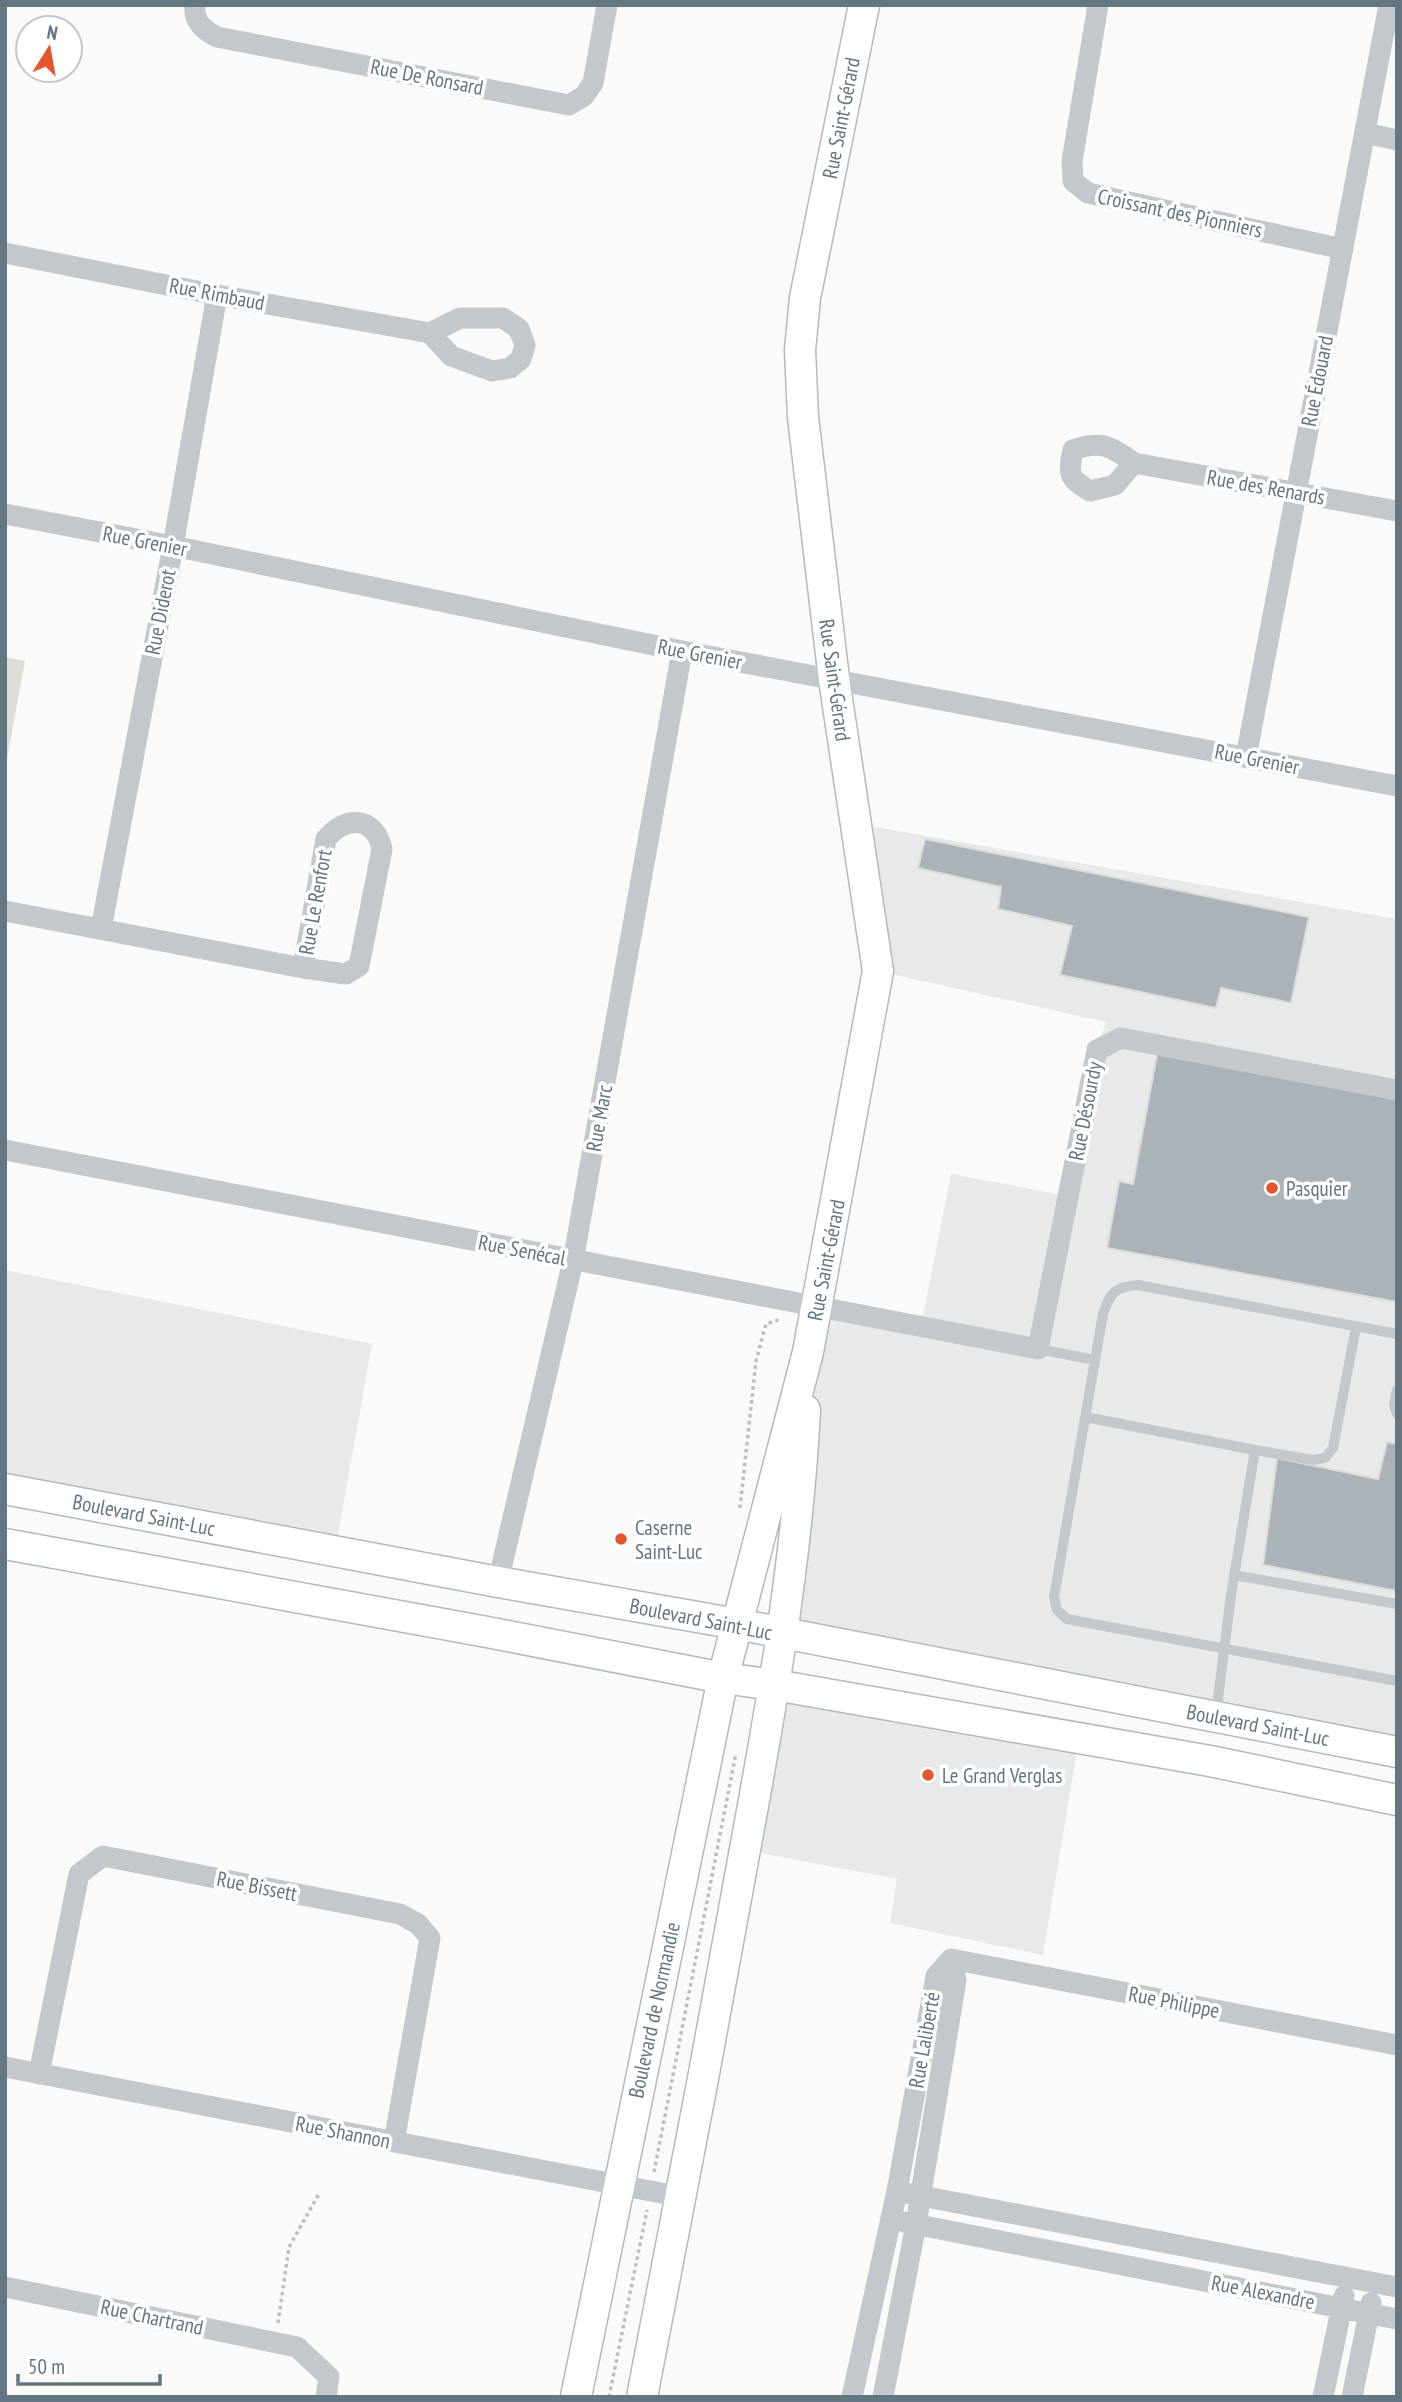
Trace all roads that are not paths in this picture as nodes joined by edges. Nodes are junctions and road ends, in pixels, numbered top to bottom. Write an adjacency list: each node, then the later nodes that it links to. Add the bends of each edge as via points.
1 (195, 5): 2 (street, Rue De Ronsard, via 201,28 217,37 569,105 584,96 593,83)
2 (607, 5)
3 (864, 5): 18 (street, Rue Saint-Gérard, via 805,298 800,350 803,417)
4 (1098, 5): 8 (street, Croissant des Pionniers, via 1072,161 1073,181 1088,193)
5 (1389, 5): 6 (street, Rue Édouard)
6 (1364, 133): 7 (street); 8 (street, Rue Édouard)
7 (1397, 140)
8 (1343, 249): 13 (street, Rue Édouard)
9 (5, 253): 10 (street, Rue Rimbaud)
10 (217, 295): 11 (street, Rue Rimbaud); 16 (street, Rue Diderot)
11 (430, 332)
12 (1134, 463): 13 (street, Rue des Renards)
13 (1296, 492): 14 (street, Rue des Renards); 19 (street, Rue Édouard)
14 (1397, 511)
15 (5, 514): 16 (street, Rue Grenier)
16 (173, 546): 17 (street, Rue Grenier); 22 (street, Rue Diderot)
17 (682, 651): 18 (street, Rue Grenier); 26 (street, Rue Marc)
18 (834, 679): 19 (street, Rue Grenier); 27 (street, Rue Saint-Gérard, via 878,971)
19 (1245, 757): 20 (street, Rue Grenier)
20 (1397, 786)
21 (5, 911): 22 (street, Rue Le Renfort)
22 (101, 929): 23 (street, Rue Le Renfort)
23 (303, 968): 23 (street, Rue Le Renfort, via 346,974 359,966 383,849 379,834 369,825 354,822 336,827 326,839)
24 (1397, 1090): 30 (street, Rue Désourdy, via 1121,1038 1097,1050)
25 (5, 1150): 26 (street, Rue Senécal)
26 (573, 1261): 27 (street, Rue Senécal); 40 (street, Rue Marc)
27 (817, 1307): 30 (street, Rue Senécal); 31 (street, Rue Saint-Gérard)
28 (1356, 1326): 29 (lane); 32 (lane, via 1121,1286 1109,1297 1103,1314); 36 (lane, via 1333,1448 1325,1458)
29 (1397, 1334)
30 (1038, 1349): 32 (lane)
31 (808, 1352): 42 (street, Rue Saint-Gérard); 43 (street, Rue Saint-Gérard, via 801,1488)
32 (1095, 1360): 35 (lane)
33 (1397, 1390): 34 (lane)
34 (1397, 1414)
35 (1085, 1417): 36 (lane); 44 (lane, via 1054,1597 1057,1610 1067,1619)
36 (1255, 1450): 39 (lane)
37 (5, 1489): 40 (street, Boulevard Saint-Luc)
38 (5, 1544): 45 (street)
39 (1234, 1575): 41 (lane); 44 (lane)
40 (498, 1582): 42 (street, Boulevard Saint-Luc)
41 (1397, 1604)
42 (737, 1624): 43 (street, Boulevard Saint-Luc); 45 (street, Boulevard de Normandie)
43 (782, 1634): 47 (street); 48 (street, Boulevard Saint-Luc)
44 (1223, 1649): 46 (lane); 48 (lane)
45 (723, 1678): 47 (street); 57 (street, Boulevard de Normandie)
46 (1397, 1681)
47 (775, 1685): 50 (street); 60 (street)
48 (1216, 1717): 49 (street, Boulevard Saint-Luc); 50 (street)
49 (1397, 1752)
50 (1210, 1761): 51 (street)
51 (1397, 1800)
52 (951, 1959): 53 (street, Rue Philippe); 58 (street, Rue Laliberté, via 936,1976); 59 (street, Rue Laliberté, via 956,1980)
53 (1397, 2045)
54 (5, 2067): 55 (street, Rue Shannon)
55 (38, 2074): 56 (street, Rue Shannon); 56 (street, Rue Bissett, via 79,1874 103,1856 400,1914 418,1924 429,1938)
56 (394, 2142): 57 (street, Rue Shannon)
57 (618, 2185): 60 (street, Rue Shannon); 72 (street, Boulevard de Normandie)
58 (897, 2191): 59 (street, Rue Alexandre); 61 (street, Rue Laliberté)
59 (919, 2196): 62 (street, Rue Laliberté); 63 (street, Rue Alexandre)
60 (682, 2197): 73 (street)
61 (891, 2219): 62 (street, Rue Alexandre); 74 (street, Rue Laliberté)
62 (916, 2224): 64 (street, Rue Alexandre); 75 (street, Rue Laliberté)
63 (1133, 2236): 64 (street); 65 (street, Rue Alexandre)
64 (1128, 2266): 68 (street, Rue Alexandre)
65 (1348, 2277): 66 (street, Rue Alexandre); 68 (street)
66 (1386, 2285): 69 (street)
67 (5, 2287): 71 (street, Rue Chartrand, via 297,2347)
68 (1341, 2308): 69 (street, Rue Alexandre); 76 (street)
69 (1369, 2314): 70 (street, Rue Alexandre); 77 (street)
70 (1397, 2319)
71 (328, 2387)
72 (576, 2397)
73 (642, 2397)
74 (852, 2397)
75 (883, 2397)
76 (1323, 2397)
77 (1352, 2397)

